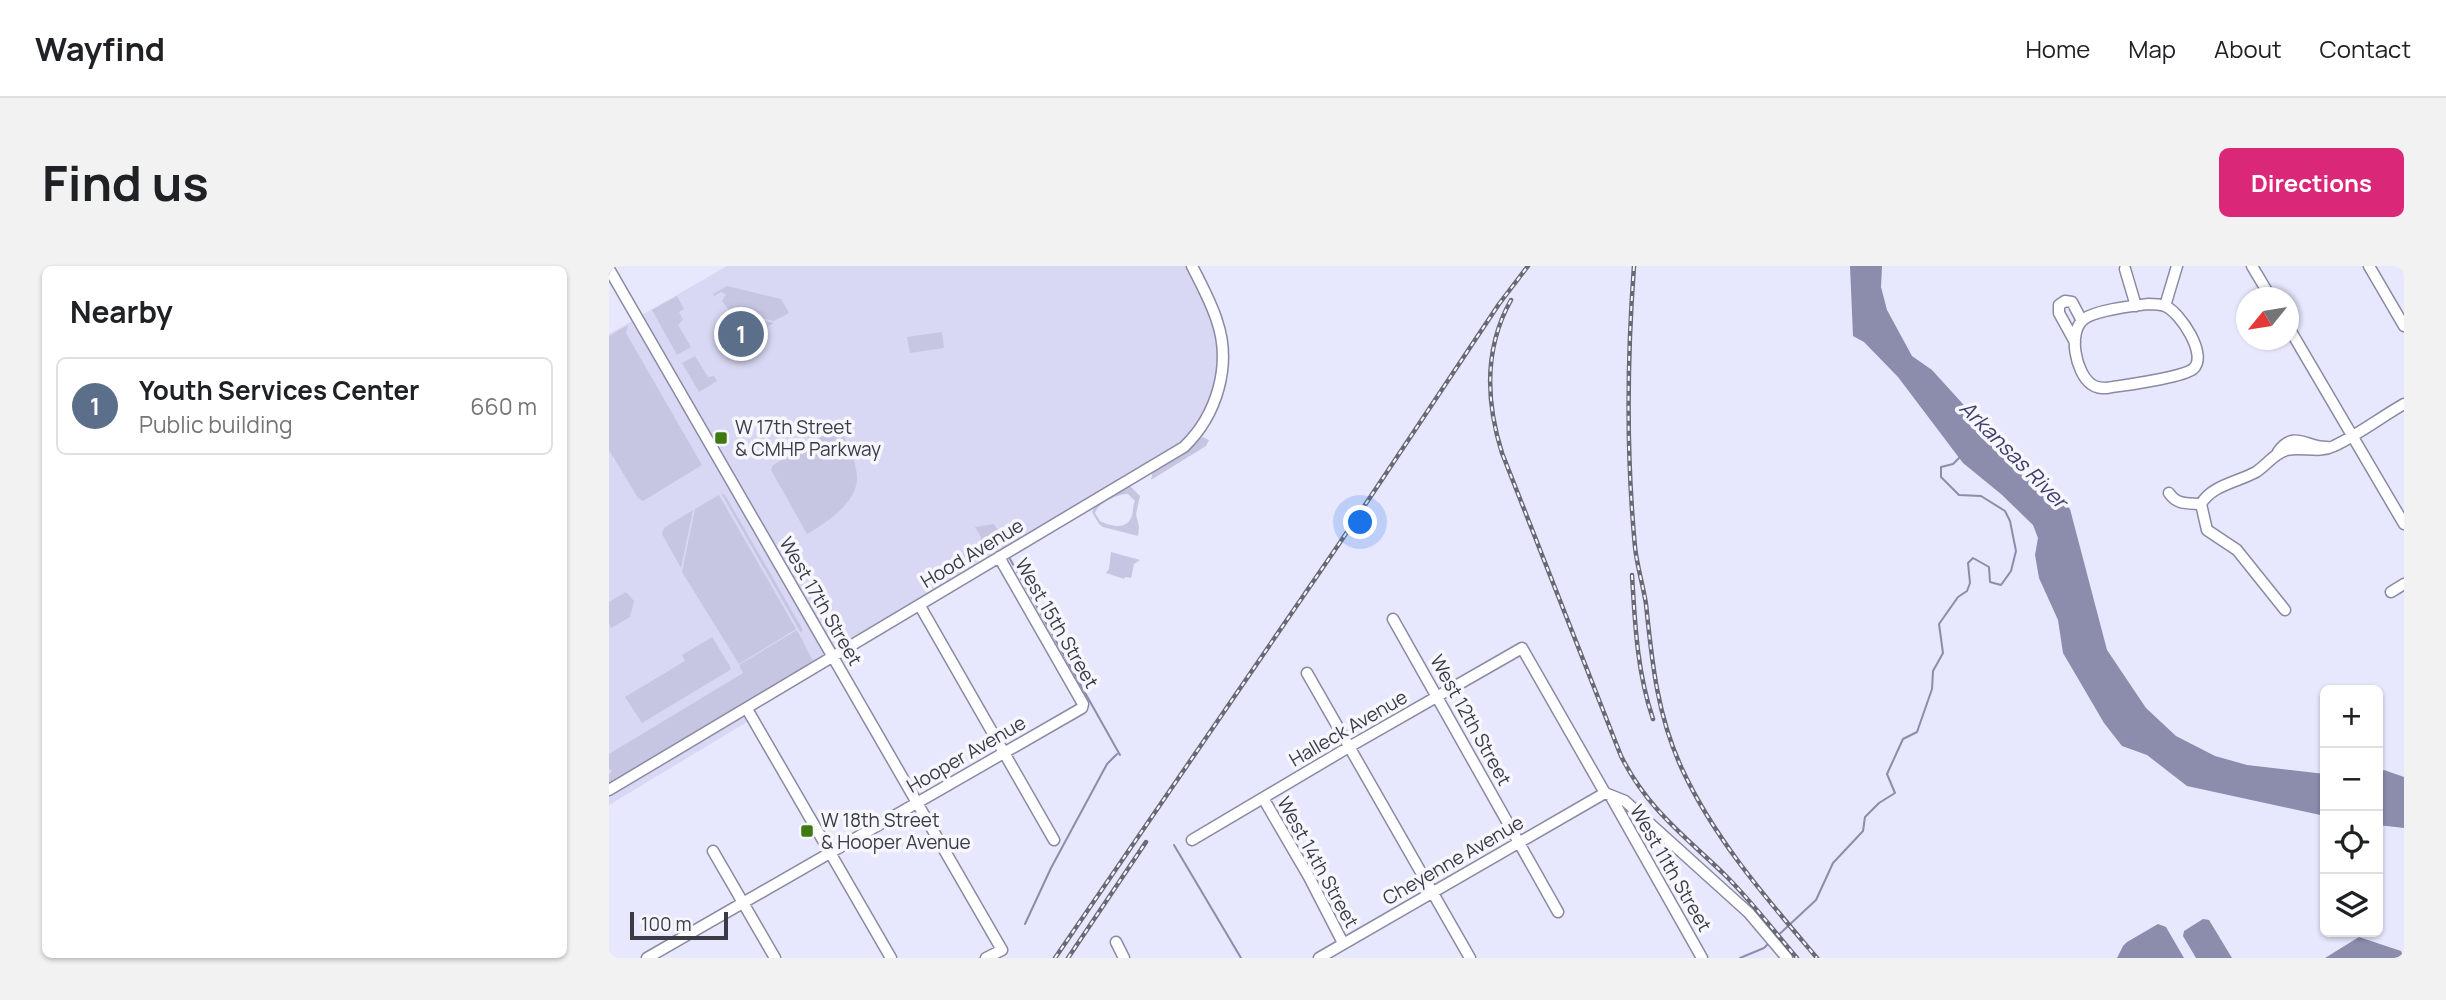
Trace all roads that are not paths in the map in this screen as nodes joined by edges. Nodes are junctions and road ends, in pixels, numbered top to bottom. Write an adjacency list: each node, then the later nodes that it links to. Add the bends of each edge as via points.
1 (1192, 266): 19 (street, Hood Avenue, via 1213,310 1222,345 1221,379 1207,418 1184,447)
2 (2177, 266): 9 (street)
3 (2252, 266): 7 (street)
4 (2369, 266): 11 (street)
5 (2125, 268): 8 (street)
6 (609, 269): 26 (street, West 17th Street)
7 (2264, 287)
8 (2136, 306): 9 (street); 10 (street)
9 (2165, 306): 12 (street, via 2198,350 2197,364 2185,373 2097,387 2080,369)
10 (2082, 321): 12 (street); 12 (street, via 2072,302 2059,305)
11 (2404, 326)
12 (2075, 343)
13 (2299, 346): 15 (street)
14 (2404, 404): 15 (street)
15 (2352, 435): 17 (street, via 2321,451 2278,452 2255,473 2206,495); 18 (street)
16 (2169, 493): 17 (street, via 2180,503)
17 (2201, 504): 23 (street, via 2207,530 2237,550)
18 (2404, 524)
19 (999, 557): 22 (street, Hood Avenue); 29 (street, West 15th Street)
20 (2404, 584): 21 (street)
21 (2391, 592)
22 (920, 606): 26 (street, Hood Avenue); 32 (street)
23 (2285, 610)
24 (1393, 619): 28 (street, West 12th Street)
25 (1522, 648): 28 (street, Halleck Avenue); 34 (street, West 11th Street)
26 (833, 657): 30 (street, Hood Avenue); 36 (street, West 17th Street)
27 (1307, 673): 31 (street)
28 (1438, 697): 31 (street, Halleck Avenue); 39 (street, West 12th Street)
29 (1083, 706): 32 (street, Hooper Avenue)
30 (747, 709): 33 (street, Hood Avenue); 41 (street)
31 (1349, 747): 35 (street, Halleck Avenue); 42 (street)
32 (1004, 752): 36 (street, Hooper Avenue); 37 (street)
33 (609, 790)
34 (1607, 794): 39 (street, Cheyenne Avenue); 54 (street, West 11th Street); 55 (street, West 11th Street, via 1625,802 1749,913)
35 (1263, 798): 38 (street, Halleck Avenue); 46 (street, West 14th Street)
36 (917, 803): 41 (street, Hooper Avenue); 50 (street, West 17th Street, via 1002,950)
37 (1054, 840)
38 (1192, 840)
39 (1518, 842): 42 (street, Cheyenne Avenue); 44 (street, West 12th Street)
40 (713, 851): 43 (street)
41 (830, 853): 43 (street, Hooper Avenue); 49 (street)
42 (1432, 892): 46 (street, Cheyenne Avenue); 53 (street)
43 (744, 903): 47 (street, Hooper Avenue); 48 (street)
44 (1558, 912)
45 (1116, 942): 51 (street)
46 (1343, 943): 52 (street, Cheyenne Avenue)
47 (652, 957)
48 (775, 958)
49 (891, 958)
50 (986, 958)
51 (1125, 958)
52 (1319, 958)
53 (1471, 958)
54 (1702, 958)
55 (1787, 958)

